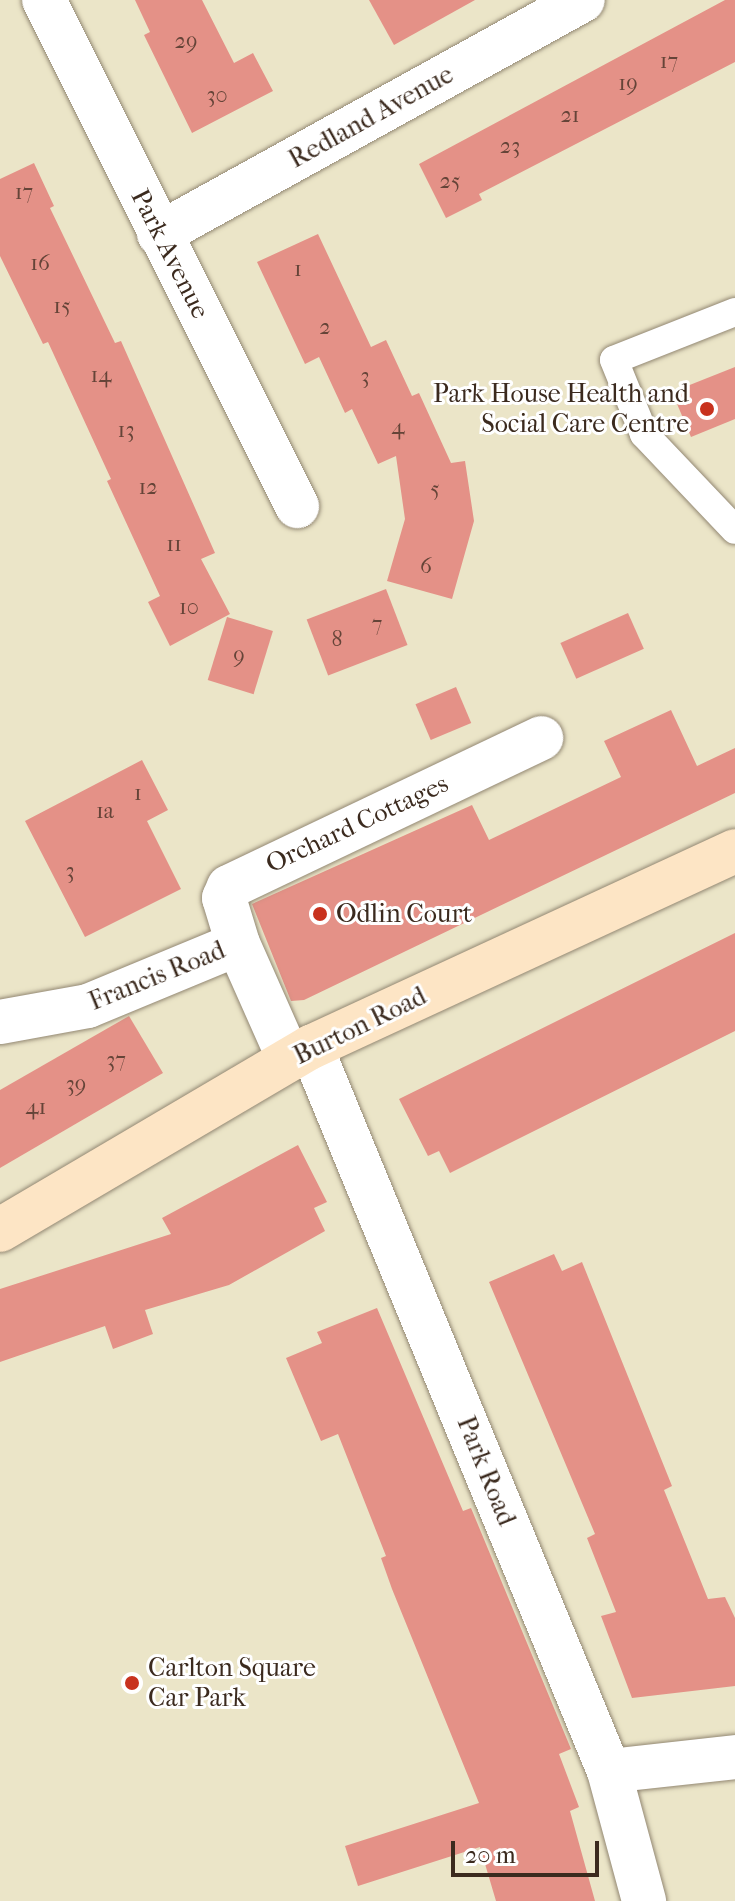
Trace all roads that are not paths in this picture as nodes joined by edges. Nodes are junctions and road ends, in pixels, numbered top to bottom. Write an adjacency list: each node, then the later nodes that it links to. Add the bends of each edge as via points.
1 (44, 0): 3 (street, Park Avenue)
2 (583, 0): 3 (street, Redland Avenue)
3 (159, 234): 5 (street, Park Avenue)
4 (735, 312): 6 (lane, via 614,360 644,434)
5 (297, 506)
6 (735, 530)
7 (541, 738): 9 (street, Orchard Cottages, via 229,887 224,898)
8 (735, 851): 11 (main road, Burton Road)
9 (238, 944): 10 (street, Francis Road, via 88,1006); 11 (street, Francis Road)
10 (0, 1022)
11 (300, 1053): 12 (main road, Burton Road); 14 (street, Park Road)
12 (0, 1230)
13 (735, 1757): 14 (street)
14 (609, 1771): 15 (street, Park Road)
15 (644, 1901)

